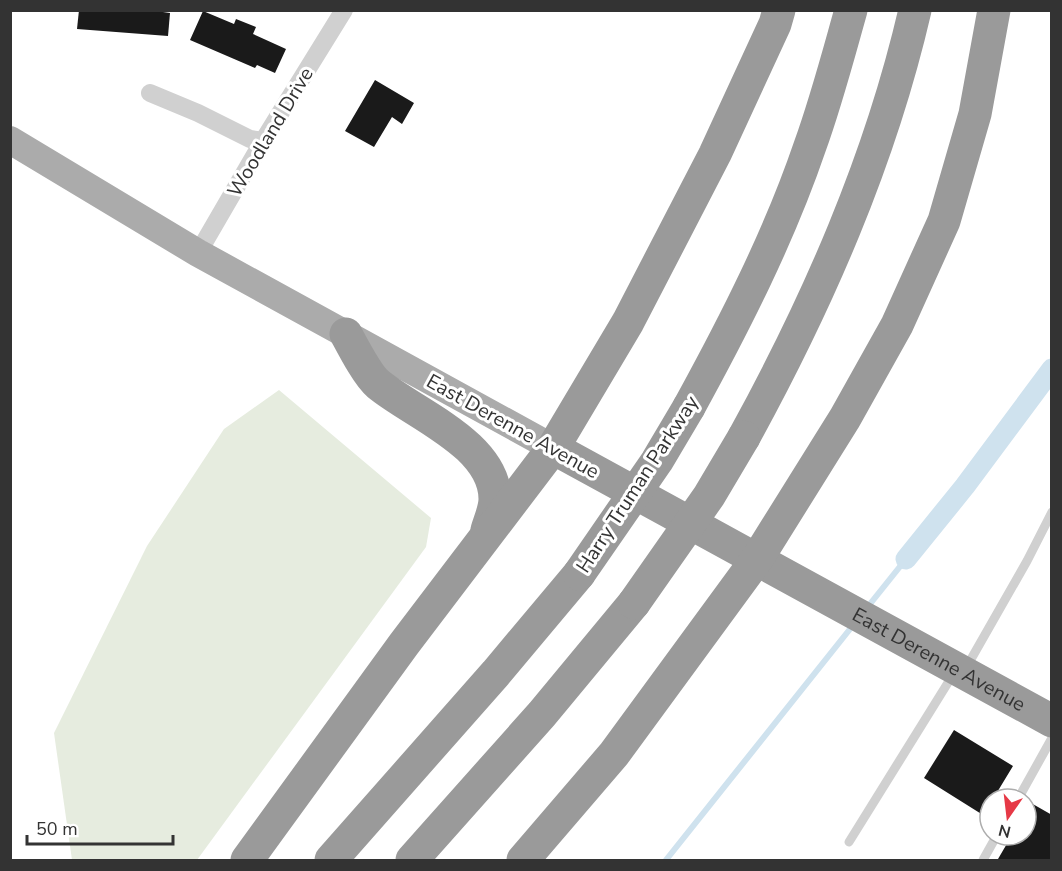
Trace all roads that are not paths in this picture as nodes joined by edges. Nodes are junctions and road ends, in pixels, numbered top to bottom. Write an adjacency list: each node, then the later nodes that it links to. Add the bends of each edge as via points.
1 (344, 10): 8 (street, Woodland Drive)
2 (779, 10): 11 (highway, via 716,154 628,322)
3 (851, 10): 22 (highway, Harry Truman Parkway, bridge, via 813,137 783,217 723,345 657,460 579,574)
4 (915, 10): 23 (highway, bridge, via 869,168 841,240 810,312 744,437 709,496 634,603)
5 (994, 10): 14 (highway, via 975,114 944,221 891,335 845,418)
6 (150, 93): 8 (street, via 250,139)
7 (10, 140): 9 (main road, East Derenne Avenue)
8 (263, 141): 9 (street, Woodland Drive)
9 (198, 254): 10 (main road, East Derenne Avenue)
10 (346, 334): 11 (main road, East Derenne Avenue); 13 (highway, via 375,383 466,445 484,463 495,500)
11 (553, 448): 13 (highway); 14 (highway, East Derenne Avenue)
12 (1052, 512): 15 (lane, via 1027,561)
13 (484, 538): 21 (highway)
14 (757, 559): 15 (highway, East Derenne Avenue); 24 (highway, via 614,754)
15 (950, 665): 16 (highway, East Derenne Avenue); 19 (lane)
16 (1052, 721)
17 (1052, 738): 18 (lane)
18 (1025, 787)
19 (849, 842)
20 (991, 847): 25 (lane)
21 (246, 861)
22 (331, 861)
23 (412, 861)
24 (523, 861)
25 (983, 861)

